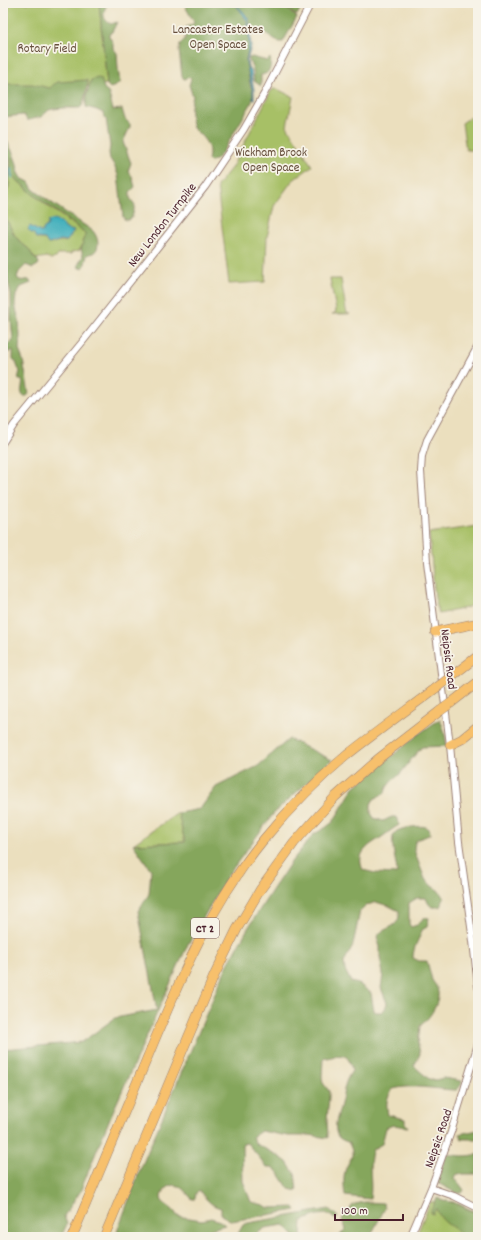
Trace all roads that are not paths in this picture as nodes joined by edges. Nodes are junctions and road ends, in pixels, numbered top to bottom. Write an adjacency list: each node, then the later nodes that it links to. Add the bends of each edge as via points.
1 (311, 3): 3 (street, New London Turnpike, via 261,100 205,187)
2 (478, 346): 5 (street, Neipsic Road, via 427,440 421,461 425,538)
3 (3, 442)
4 (478, 623): 5 (highway)
5 (435, 632): 9 (street, Neipsic Road)
6 (478, 656): 14 (highway, CT 2, bridge, via 348,755 313,787 263,840 227,891 201,935 185,969)
7 (478, 682): 15 (highway, CT 2, bridge, via 374,761 338,794 274,869 237,928 214,976)
8 (478, 726): 9 (highway)
9 (450, 745): 10 (street, Neipsic Road, via 459,842)
10 (478, 987)
11 (478, 1044): 12 (street, Neipsic Road)
12 (431, 1188): 13 (street); 16 (street, Neipsic Road)
13 (478, 1208)
14 (72, 1237)
15 (104, 1237)
16 (410, 1237)

